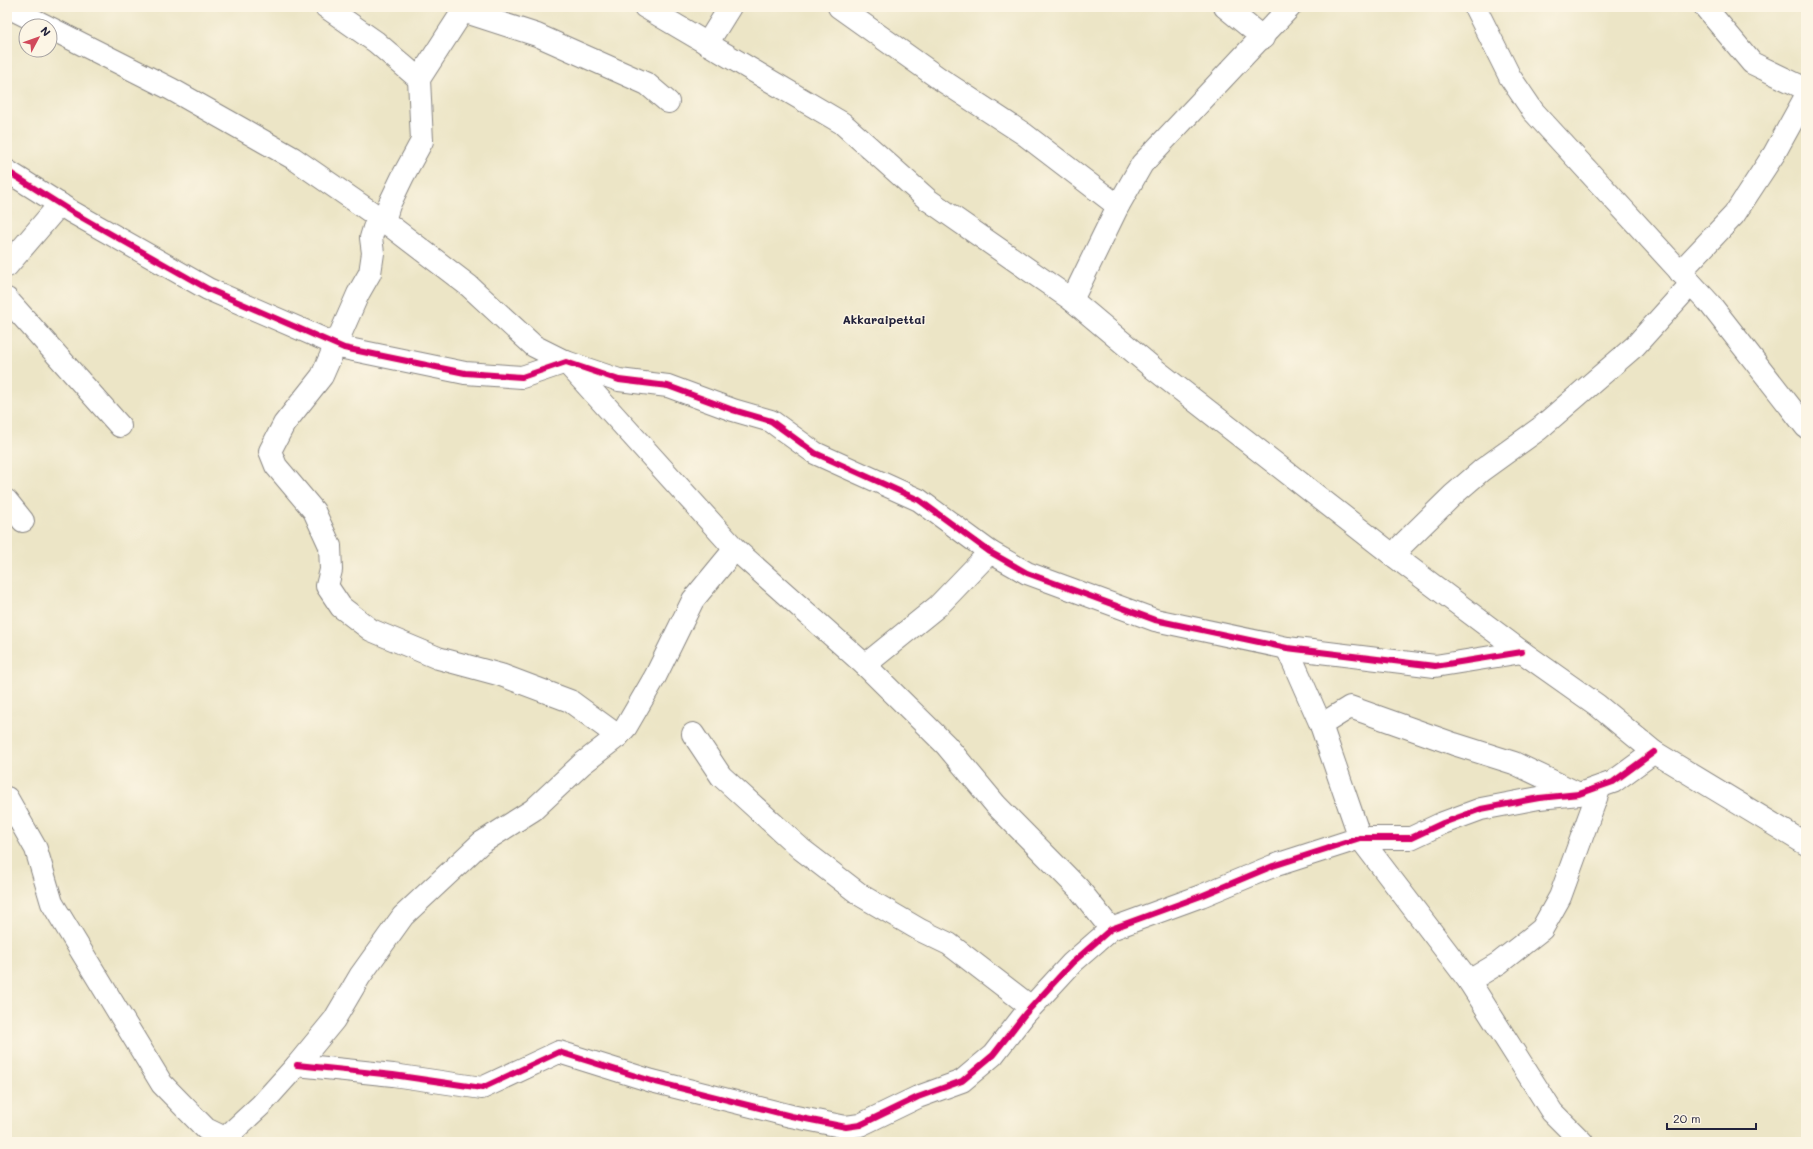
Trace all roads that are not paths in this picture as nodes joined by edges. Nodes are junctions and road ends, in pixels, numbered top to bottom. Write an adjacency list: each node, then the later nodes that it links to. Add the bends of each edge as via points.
1 (8, 7): 11 (street)
2 (326, 7): 15 (street, via 376,42)
3 (645, 7): 14 (street)
4 (730, 7): 14 (street)
5 (839, 7): 21 (street, via 940,80 1024,134)
6 (1225, 7): 13 (street)
7 (1290, 7): 13 (street)
8 (1475, 7): 24 (street, via 1510,77 1533,111)
9 (1705, 7): 16 (street, via 1752,63)
10 (461, 9): 15 (street); 18 (street, via 537,36 647,84)
11 (30, 18)
12 (58, 32): 22 (street, via 171,89 293,158)
13 (1263, 38): 21 (street, via 1204,96 1142,164)
14 (707, 44): 26 (street, via 842,123 927,199)
15 (419, 79): 22 (street, via 422,141 396,190)
16 (1806, 89)
17 (1806, 96): 24 (street, via 1774,154 1734,215)
18 (668, 102)
19 (7, 171): 20 (street)
20 (60, 204): 23 (street); 27 (street, via 208,289)
21 (1118, 206): 26 (street)
22 (384, 221): 27 (street, via 374,228 371,238 373,253 370,273 358,294); 28 (street, via 469,286 534,346)
23 (7, 266)
24 (1686, 278): 30 (street, via 1710,304); 35 (street, via 1635,346 1539,429 1482,470 1453,495)
25 (7, 299): 29 (street)
26 (1072, 300): 35 (street, via 1153,368)
27 (337, 345): 28 (street, via 466,372 522,377); 41 (street, via 322,376 284,424 270,451 276,466 314,511 327,539 330,546 327,586 341,608 371,630 438,658 501,675 570,701)
28 (566, 362): 33 (street); 34 (street, via 620,380 668,386 771,421 815,453 919,500)
29 (120, 426)
30 (1806, 427)
31 (7, 501): 32 (street)
32 (23, 521)
33 (735, 550): 38 (street); 41 (street, via 692,600 655,677)
34 (990, 552): 36 (street, via 1027,573 1155,620); 38 (street, via 938,606)
35 (1394, 556): 37 (street)
36 (1287, 648): 37 (street, via 1435,666); 39 (street)
37 (1522, 652): 42 (street, via 1597,705)
38 (865, 665): 48 (street, via 946,745 996,805 1079,888)
39 (1321, 725): 44 (street, via 1350,707 1514,763); 46 (street)
40 (693, 734): 50 (street, via 722,776 801,849 862,896 949,944)
41 (618, 736): 51 (street, via 582,764 533,810 481,843 403,916 360,976 334,1020)
42 (1654, 752): 43 (street, via 1614,782); 47 (street)
43 (1600, 787): 44 (street); 49 (street, via 1560,897 1542,929 1499,963)
44 (1579, 794): 46 (street, via 1539,798 1481,809 1411,838)
45 (7, 798): 53 (street, via 36,849 52,903 162,1084 206,1129)
46 (1360, 838): 48 (street, via 1273,866 1202,896); 49 (street)
47 (1806, 844)
48 (1112, 929): 50 (street, via 1072,963)
49 (1469, 981): 54 (street, via 1552,1112)
50 (1030, 1007): 52 (street, via 993,1055 962,1082 918,1097)
51 (297, 1065): 52 (street, via 482,1088 559,1052 683,1089 791,1116); 53 (street)
52 (846, 1134)
53 (227, 1141)
54 (1582, 1142)

